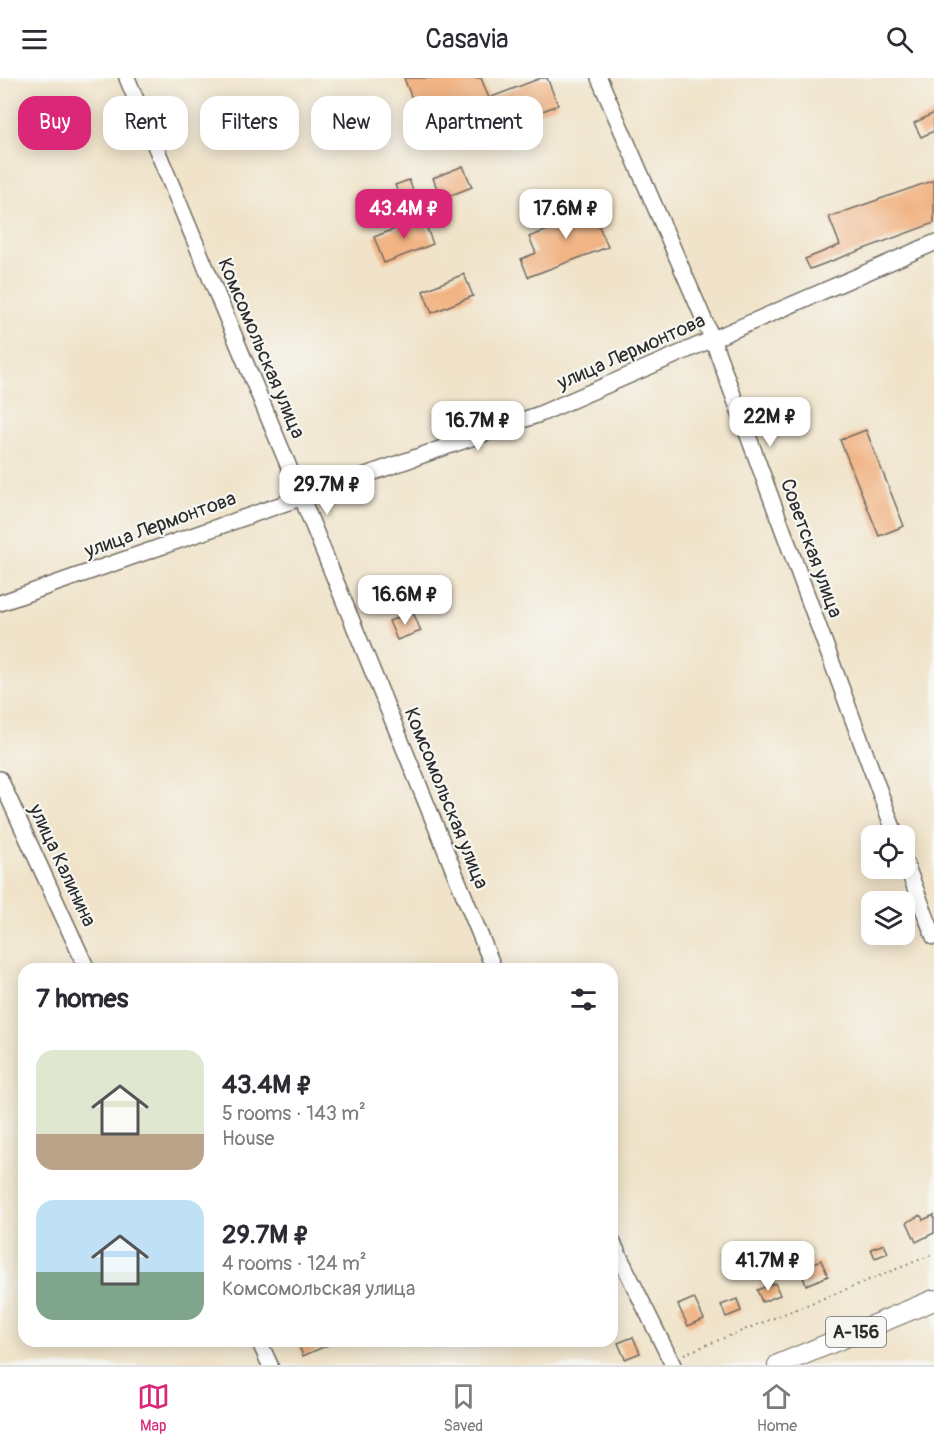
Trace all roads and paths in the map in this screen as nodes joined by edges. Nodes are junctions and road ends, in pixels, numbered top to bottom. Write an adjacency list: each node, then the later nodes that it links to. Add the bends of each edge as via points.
1 (127, 78): 5 (street, Комсомольская улица)
2 (599, 78): 4 (street, Советская улица)
3 (934, 243): 4 (street, улица Лермонтова)
4 (712, 338): 5 (street, улица Лермонтова, via 540,414); 8 (street, Советская улица)
5 (301, 496): 6 (street, улица Лермонтова); 12 (street, Комсомольская улица)
6 (0, 603)
7 (0, 779): 11 (street, улица Калинина)
8 (892, 825)
9 (912, 879): 10 (street)
10 (934, 937)
11 (84, 963)
12 (492, 963)
13 (618, 1253): 17 (street)
14 (934, 1254): 17 (path)
15 (934, 1300): 18 (main road, А-156)
16 (262, 1347): 19 (street)
17 (671, 1362)
18 (789, 1363)
19 (270, 1365)

